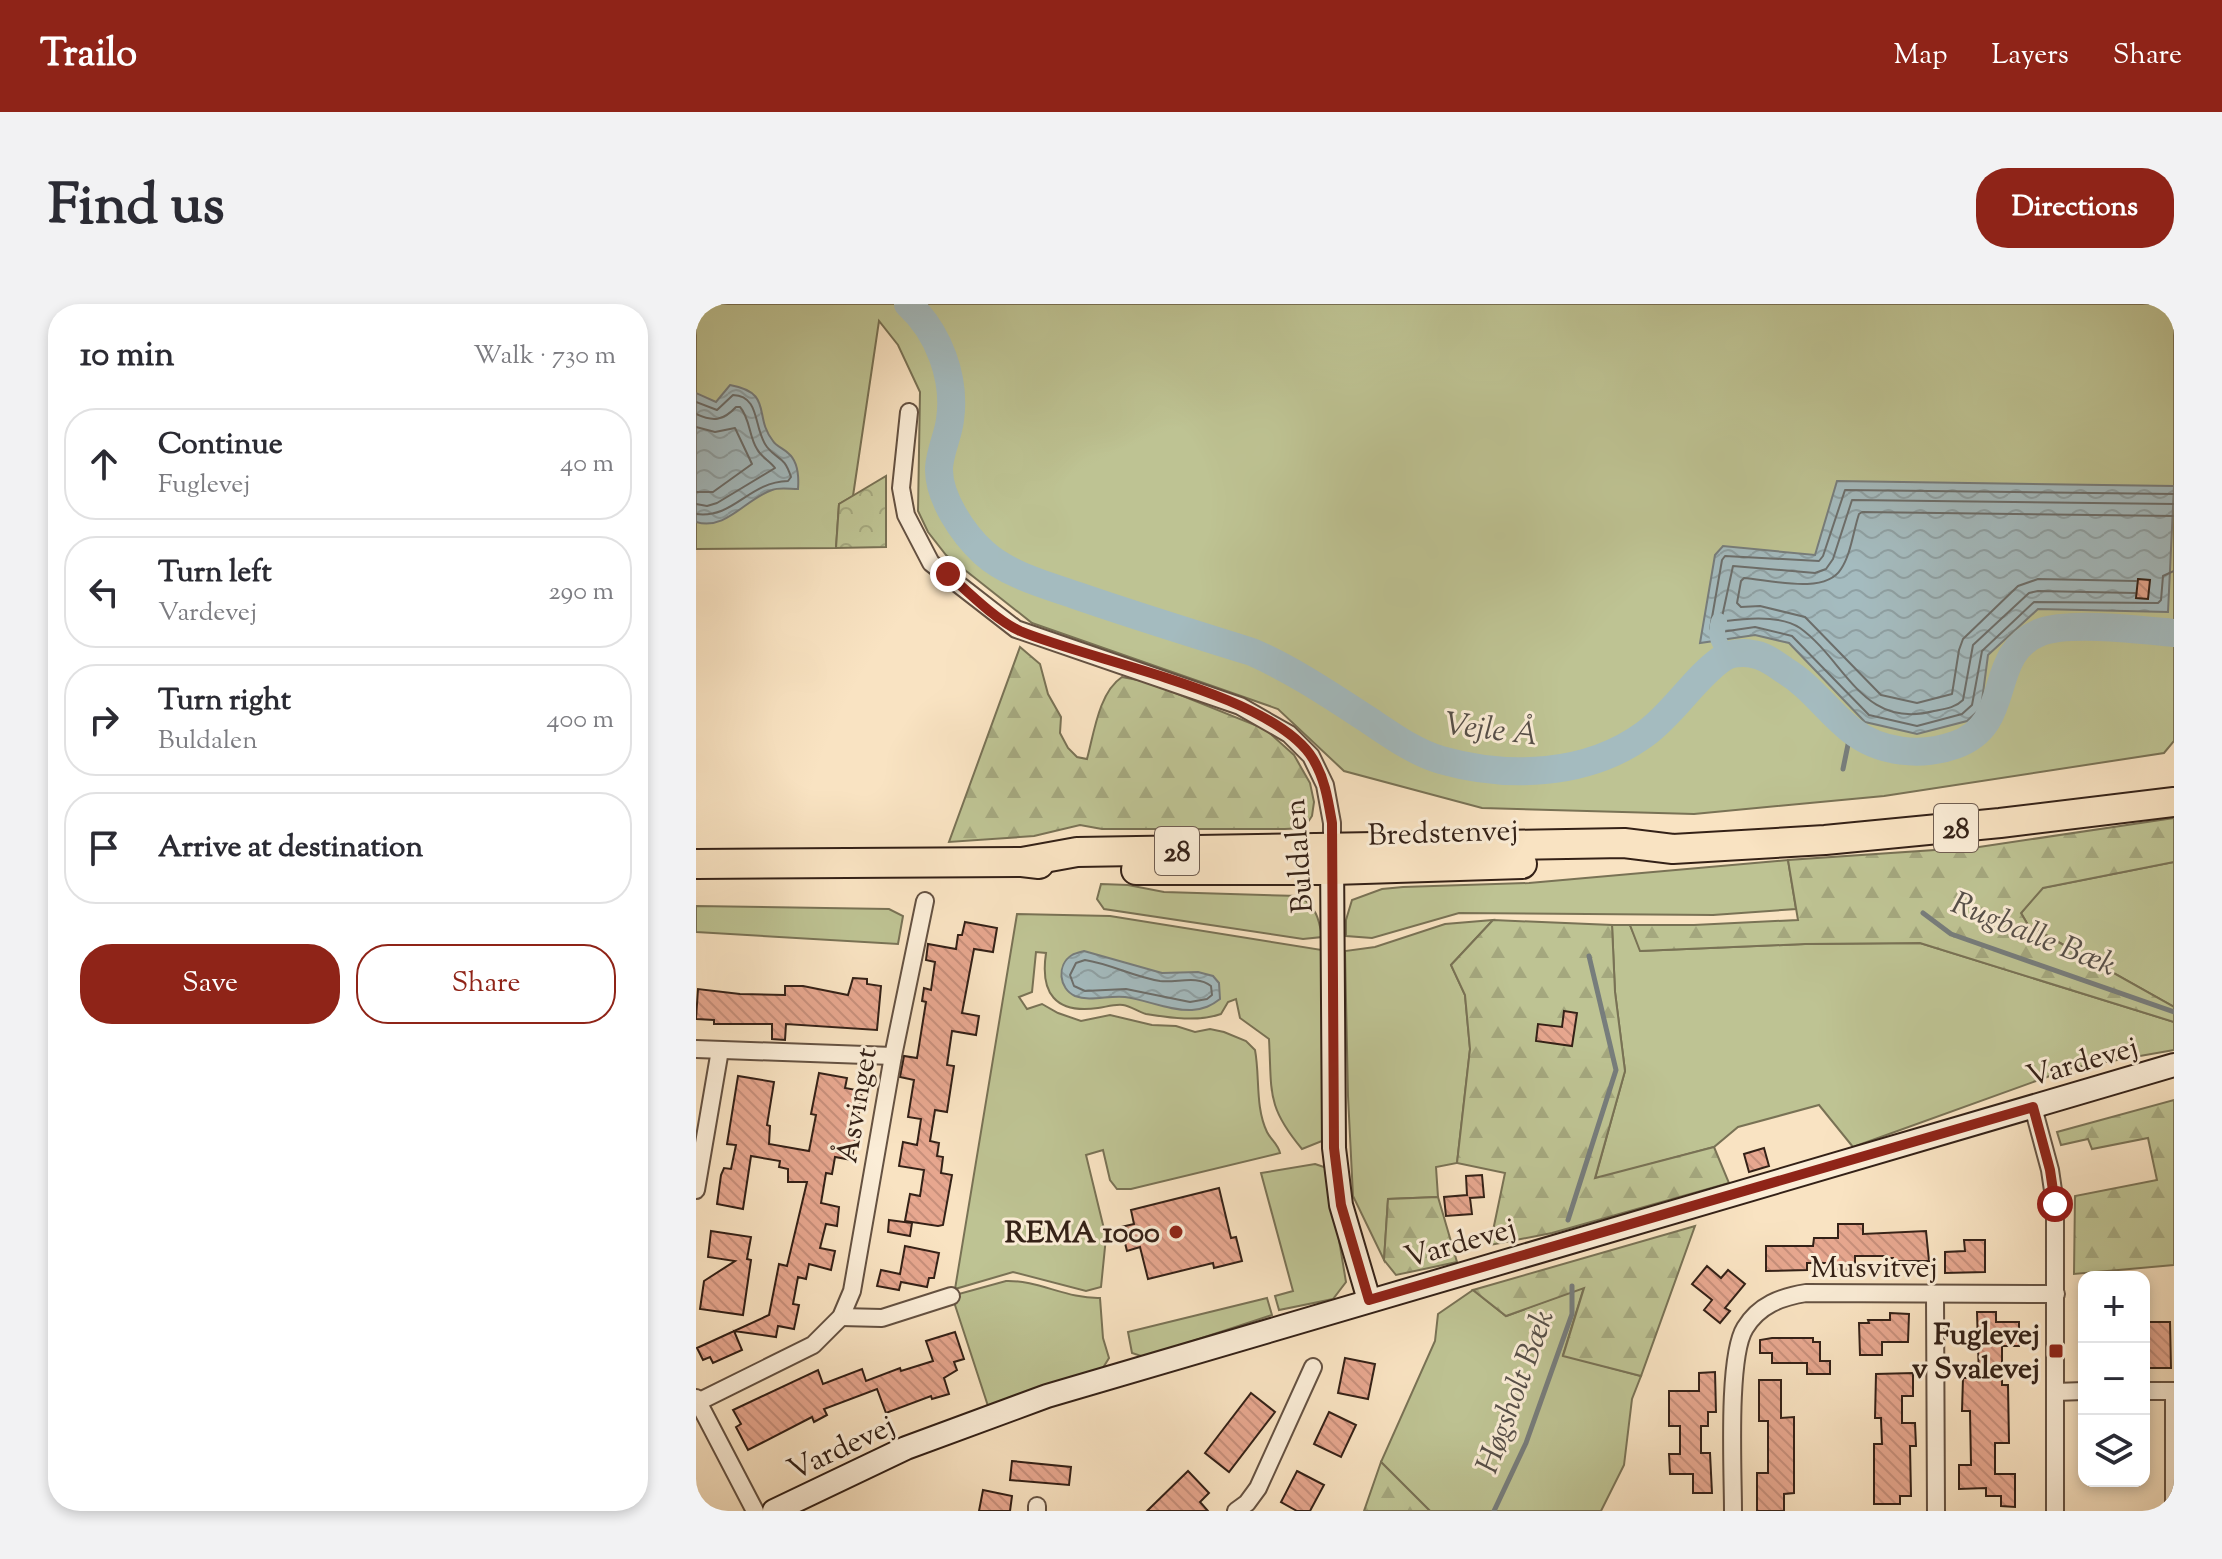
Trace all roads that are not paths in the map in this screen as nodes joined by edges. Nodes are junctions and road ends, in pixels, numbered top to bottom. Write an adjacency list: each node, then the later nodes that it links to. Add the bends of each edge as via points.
1 (909, 412): 3 (street, Buldalen, via 901,488 906,515 931,563 1016,629 1240,706 1289,734 1311,756 1325,785)
2 (2174, 802): 3 (highway, Bredstenvej / 28, via 1825,840 1673,849 1624,843)
3 (1332, 859): 4 (highway, Bredstenvej / 28, via 1081,871 1022,862); 15 (street, Buldalen, via 1334,1148 1341,1205)
4 (696, 864)
5 (925, 901): 8 (street, Åsvinget)
6 (696, 1049): 7 (street)
7 (720, 1050): 8 (street); 11 (street)
8 (893, 1056): 16 (street, Åsvinget, via 852,1291)
9 (2174, 1065): 10 (street, Vardevej)
10 (2033, 1107): 12 (street, via 2055,1204); 15 (street, Vardevej)
11 (696, 1190)
12 (2056, 1294): 13 (street, Musvitvej); 21 (street)
13 (1935, 1295): 26 (street, Musvitvej, via 1806,1293 1785,1296 1754,1316 1739,1340 1735,1367); 27 (street)
14 (951, 1296): 16 (street, via 882,1318)
15 (1369, 1300): 24 (street, Vardevej, via 1034,1400 906,1448)
16 (841, 1317): 22 (street, Åsvinget, via 813,1345)
17 (1313, 1367): 25 (street, via 1258,1488)
18 (2078, 1391): 21 (street)
19 (2150, 1391): 20 (street)
20 (2174, 1391): 29 (street)
21 (2055, 1392): 28 (street)
22 (697, 1401): 23 (street)
23 (755, 1511)
24 (774, 1511)
25 (1236, 1511)
26 (1733, 1511)
27 (1936, 1511)
28 (2055, 1511)
29 (2174, 1511)

